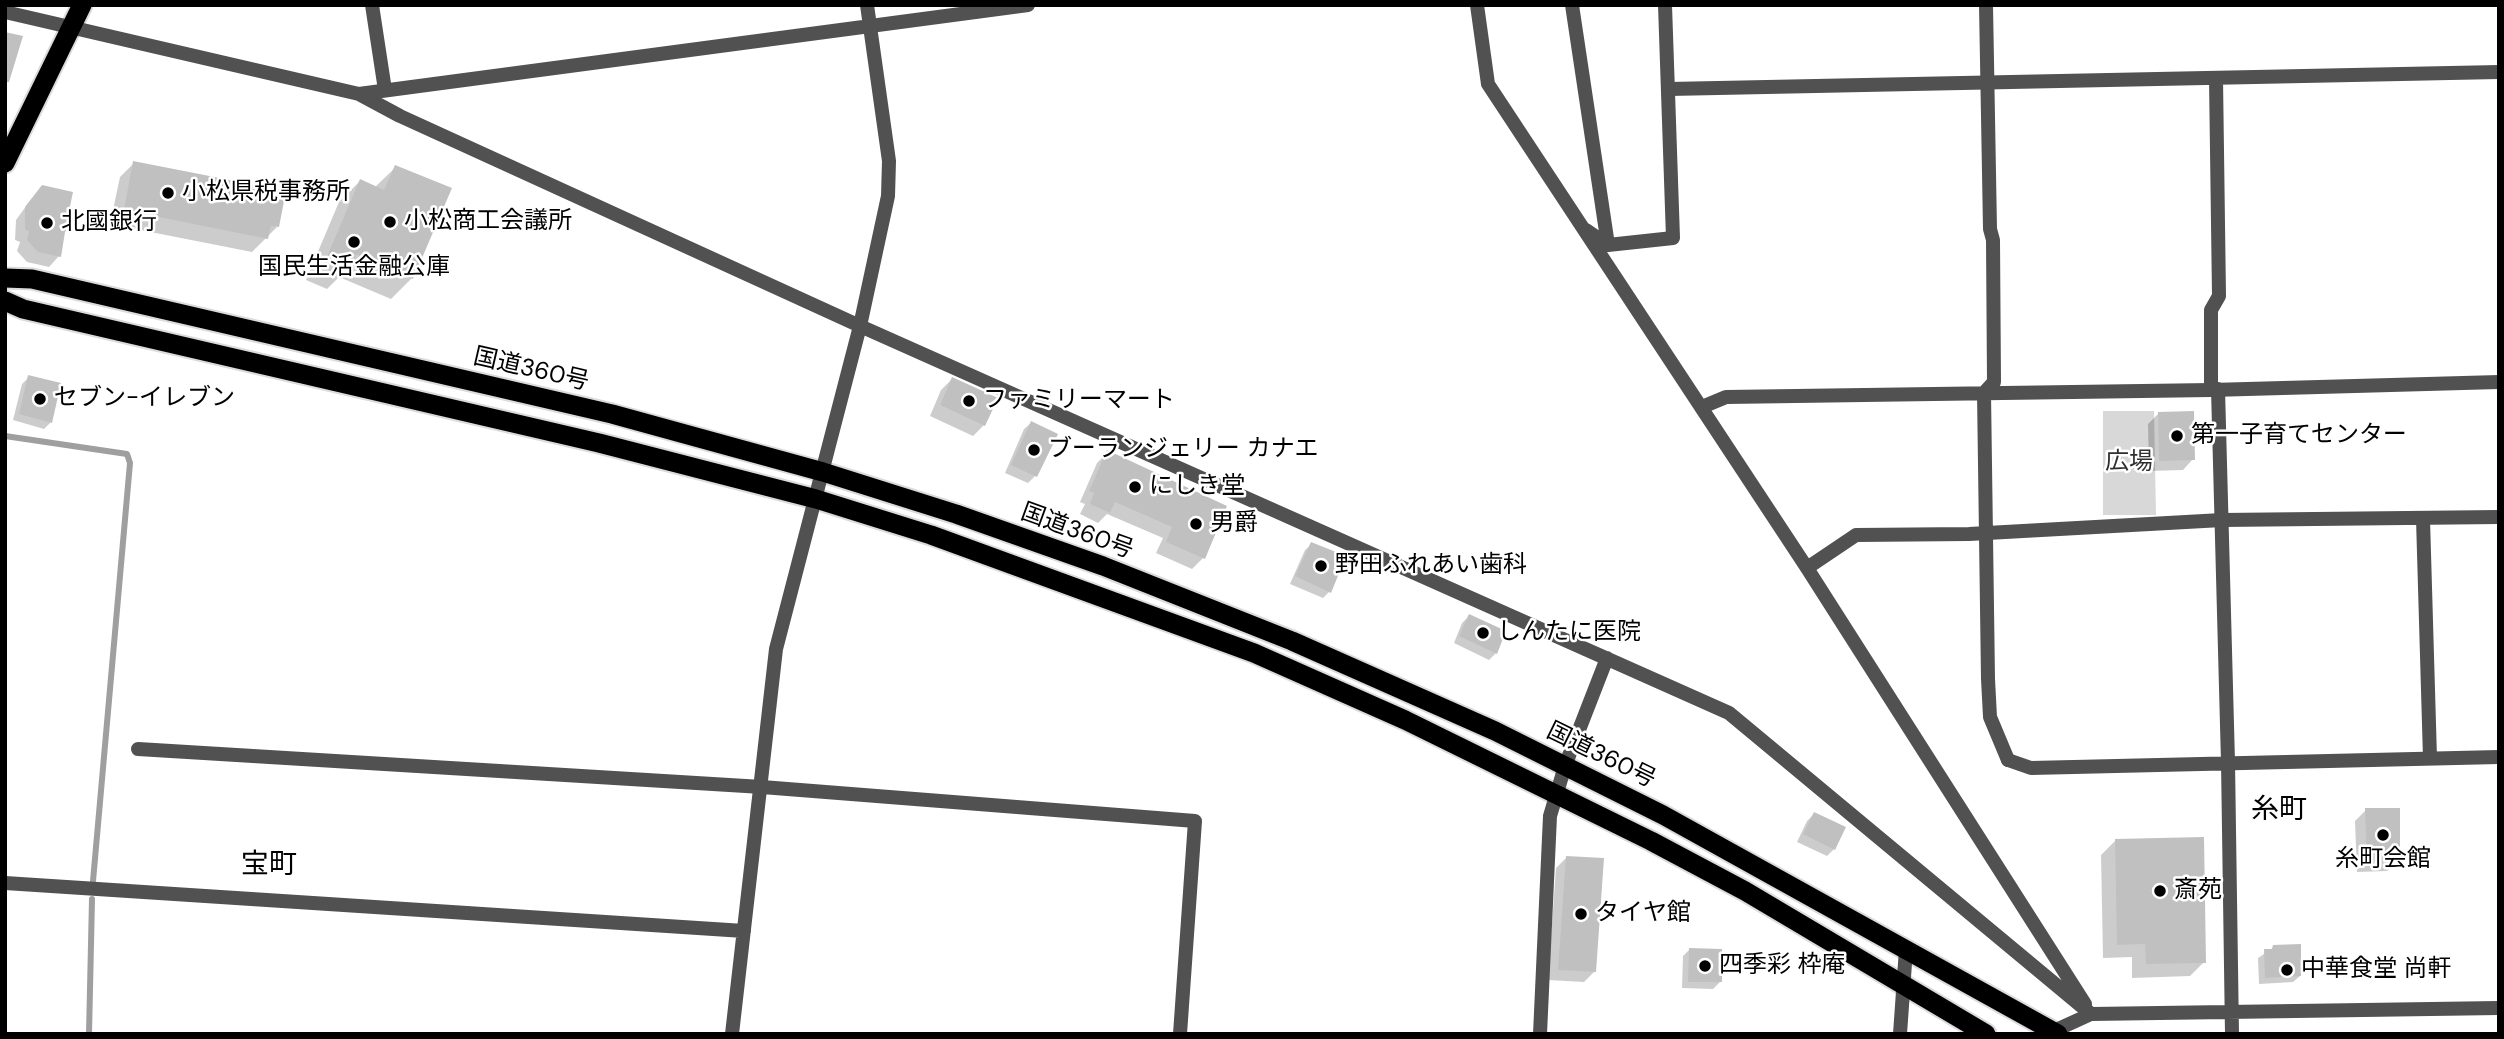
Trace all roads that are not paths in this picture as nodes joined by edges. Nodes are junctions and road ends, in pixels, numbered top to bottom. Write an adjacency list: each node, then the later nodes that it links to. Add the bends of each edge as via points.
1 (82, 5): 10 (highway)
2 (372, 5): 16 (street)
3 (867, 5): 11 (street)
4 (1028, 5): 11 (street)
5 (1477, 5): 19 (street, via 1488,84)
6 (1572, 5): 20 (street)
7 (1665, 5): 15 (street)
8 (1986, 5): 14 (street)
9 (5, 12): 10 (street)
10 (70, 27): 17 (street); 18 (highway)
11 (870, 27): 16 (street); 23 (street, via 889,161 888,196)
12 (2499, 72): 13 (street)
13 (2216, 78): 14 (street); 25 (street, via 2219,296 2211,310)
14 (1988, 84): 15 (street); 26 (street, via 1994,382)
15 (1669, 89): 20 (street, via 1673,238)
16 (385, 90): 17 (street)
17 (359, 94): 23 (street)
18 (5, 163)
19 (1579, 226): 20 (street); 27 (street)
20 (1608, 245)
21 (5, 278): 28 (highway, 国道360号, via 32,279 612,414)
22 (5, 301): 29 (highway, via 23,309 585,440)
23 (860, 326): 28 (street); 35 (street)
24 (2499, 382): 25 (street)
25 (2214, 390): 26 (street); 32 (street)
26 (1984, 393): 27 (street, via 1726,397); 33 (street)
27 (1702, 407): 34 (street)
28 (823, 472): 29 (street); 40 (highway, 国道360号, via 1079,557 1292,641)
29 (816, 499): 41 (street, via 776,649); 42 (highway, via 931,535 1254,653)
30 (2499, 517): 31 (street)
31 (2423, 519): 32 (street); 38 (street)
32 (2222, 520): 33 (street); 39 (street)
33 (1985, 533): 34 (street, via 1856,536); 39 (street, via 1990,717 2008,760 2031,768)
34 (1807, 568): 49 (street)
35 (1607, 658): 40 (street); 49 (street, via 1729,713)
36 (138, 749): 41 (street)
37 (2499, 757): 38 (street)
38 (2430, 758): 39 (street)
39 (2228, 762): 48 (street)
40 (1564, 766): 42 (street); 45 (highway, 国道360号, via 1663,815)
41 (762, 787): 44 (street); 52 (street, via 1195,821)
42 (1556, 793): 46 (highway, via 1745,891); 53 (street, via 1550,816)
43 (5, 883): 44 (street)
44 (744, 931): 51 (street)
45 (1906, 949): 46 (street); 50 (highway, 国道360号)
46 (1904, 983): 54 (street); 55 (highway)
47 (2499, 1008): 48 (street)
48 (2232, 1013): 49 (street); 56 (street)
49 (2091, 1014): 50 (street)
50 (2053, 1033)
51 (732, 1034)
52 (1180, 1034)
53 (1540, 1034)
54 (1900, 1034)
55 (1986, 1034)
56 (2232, 1034)

